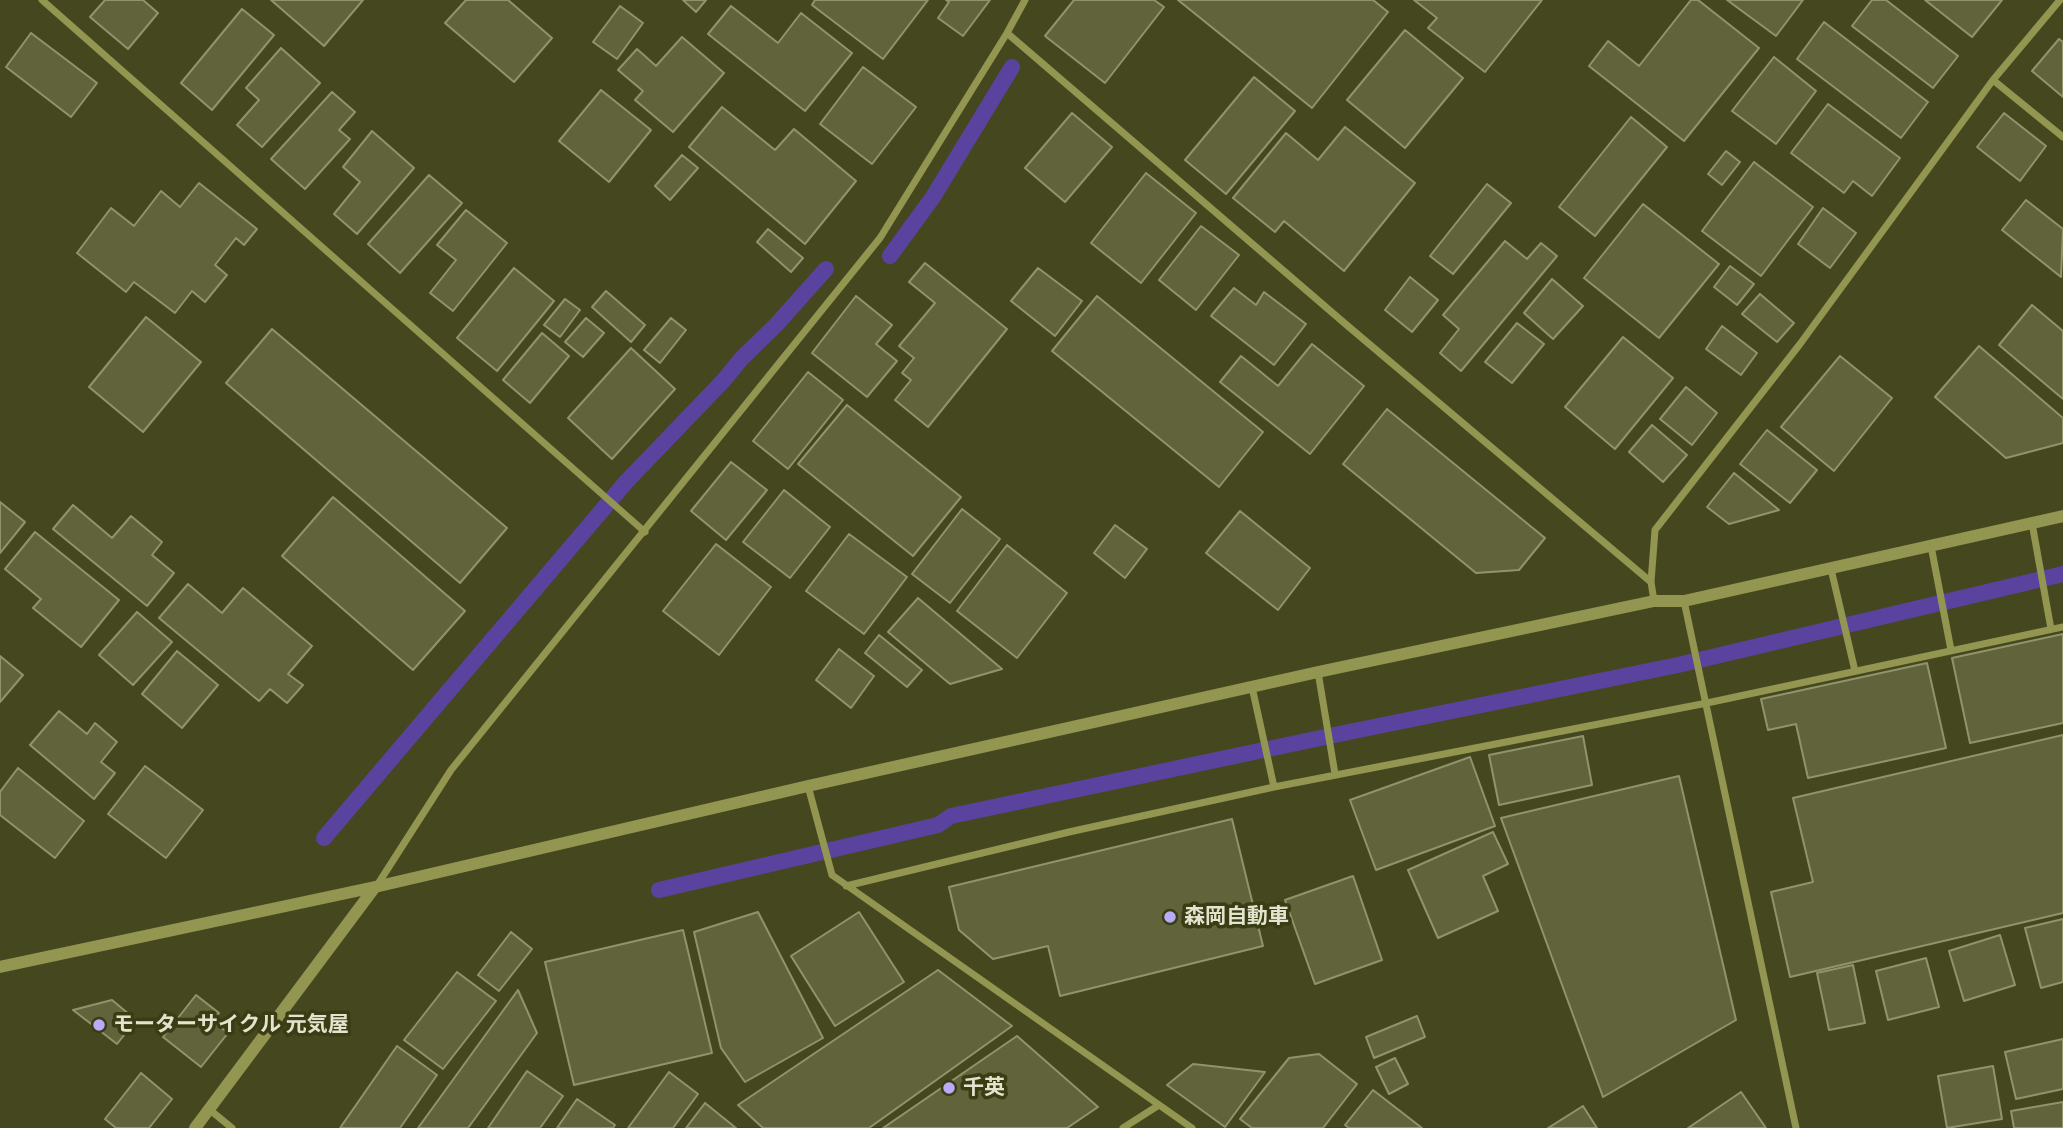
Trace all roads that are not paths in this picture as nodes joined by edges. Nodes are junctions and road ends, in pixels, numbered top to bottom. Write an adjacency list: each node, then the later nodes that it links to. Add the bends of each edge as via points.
1 (42, 0): 9 (street)
2 (1024, 0): 4 (street)
3 (2060, 0): 5 (street)
4 (1007, 33): 9 (street, via 880,238); 12 (street)
5 (1993, 80): 6 (street); 12 (street, via 1800,344 1655,530)
6 (2063, 137)
7 (2063, 516): 8 (street)
8 (2032, 523): 10 (street); 16 (street)
9 (645, 532): 26 (street, via 451,771)
10 (1931, 546): 11 (street); 17 (street)
11 (1831, 569): 14 (street); 18 (street)
12 (1651, 582): 13 (street)
13 (1654, 601): 14 (street); 19 (street)
14 (1684, 601): 21 (street)
15 (2063, 627): 16 (street)
16 (2051, 629): 17 (street)
17 (1951, 650): 18 (street)
18 (1855, 671): 21 (street)
19 (1318, 673): 20 (street); 22 (street)
20 (1252, 687): 23 (street); 24 (street)
21 (1707, 703): 22 (street); 34 (street)
22 (1335, 774): 24 (street)
23 (808, 786): 25 (street, via 832,875); 26 (street)
24 (1274, 787): 25 (street)
25 (846, 886): 28 (street)
26 (375, 887): 27 (street); 29 (street)
27 (0, 967)
28 (1159, 1105): 32 (street); 33 (street)
29 (210, 1110): 30 (street); 31 (street)
30 (195, 1128)
31 (232, 1128)
32 (1123, 1128)
33 (1192, 1128)
34 (1796, 1128)

